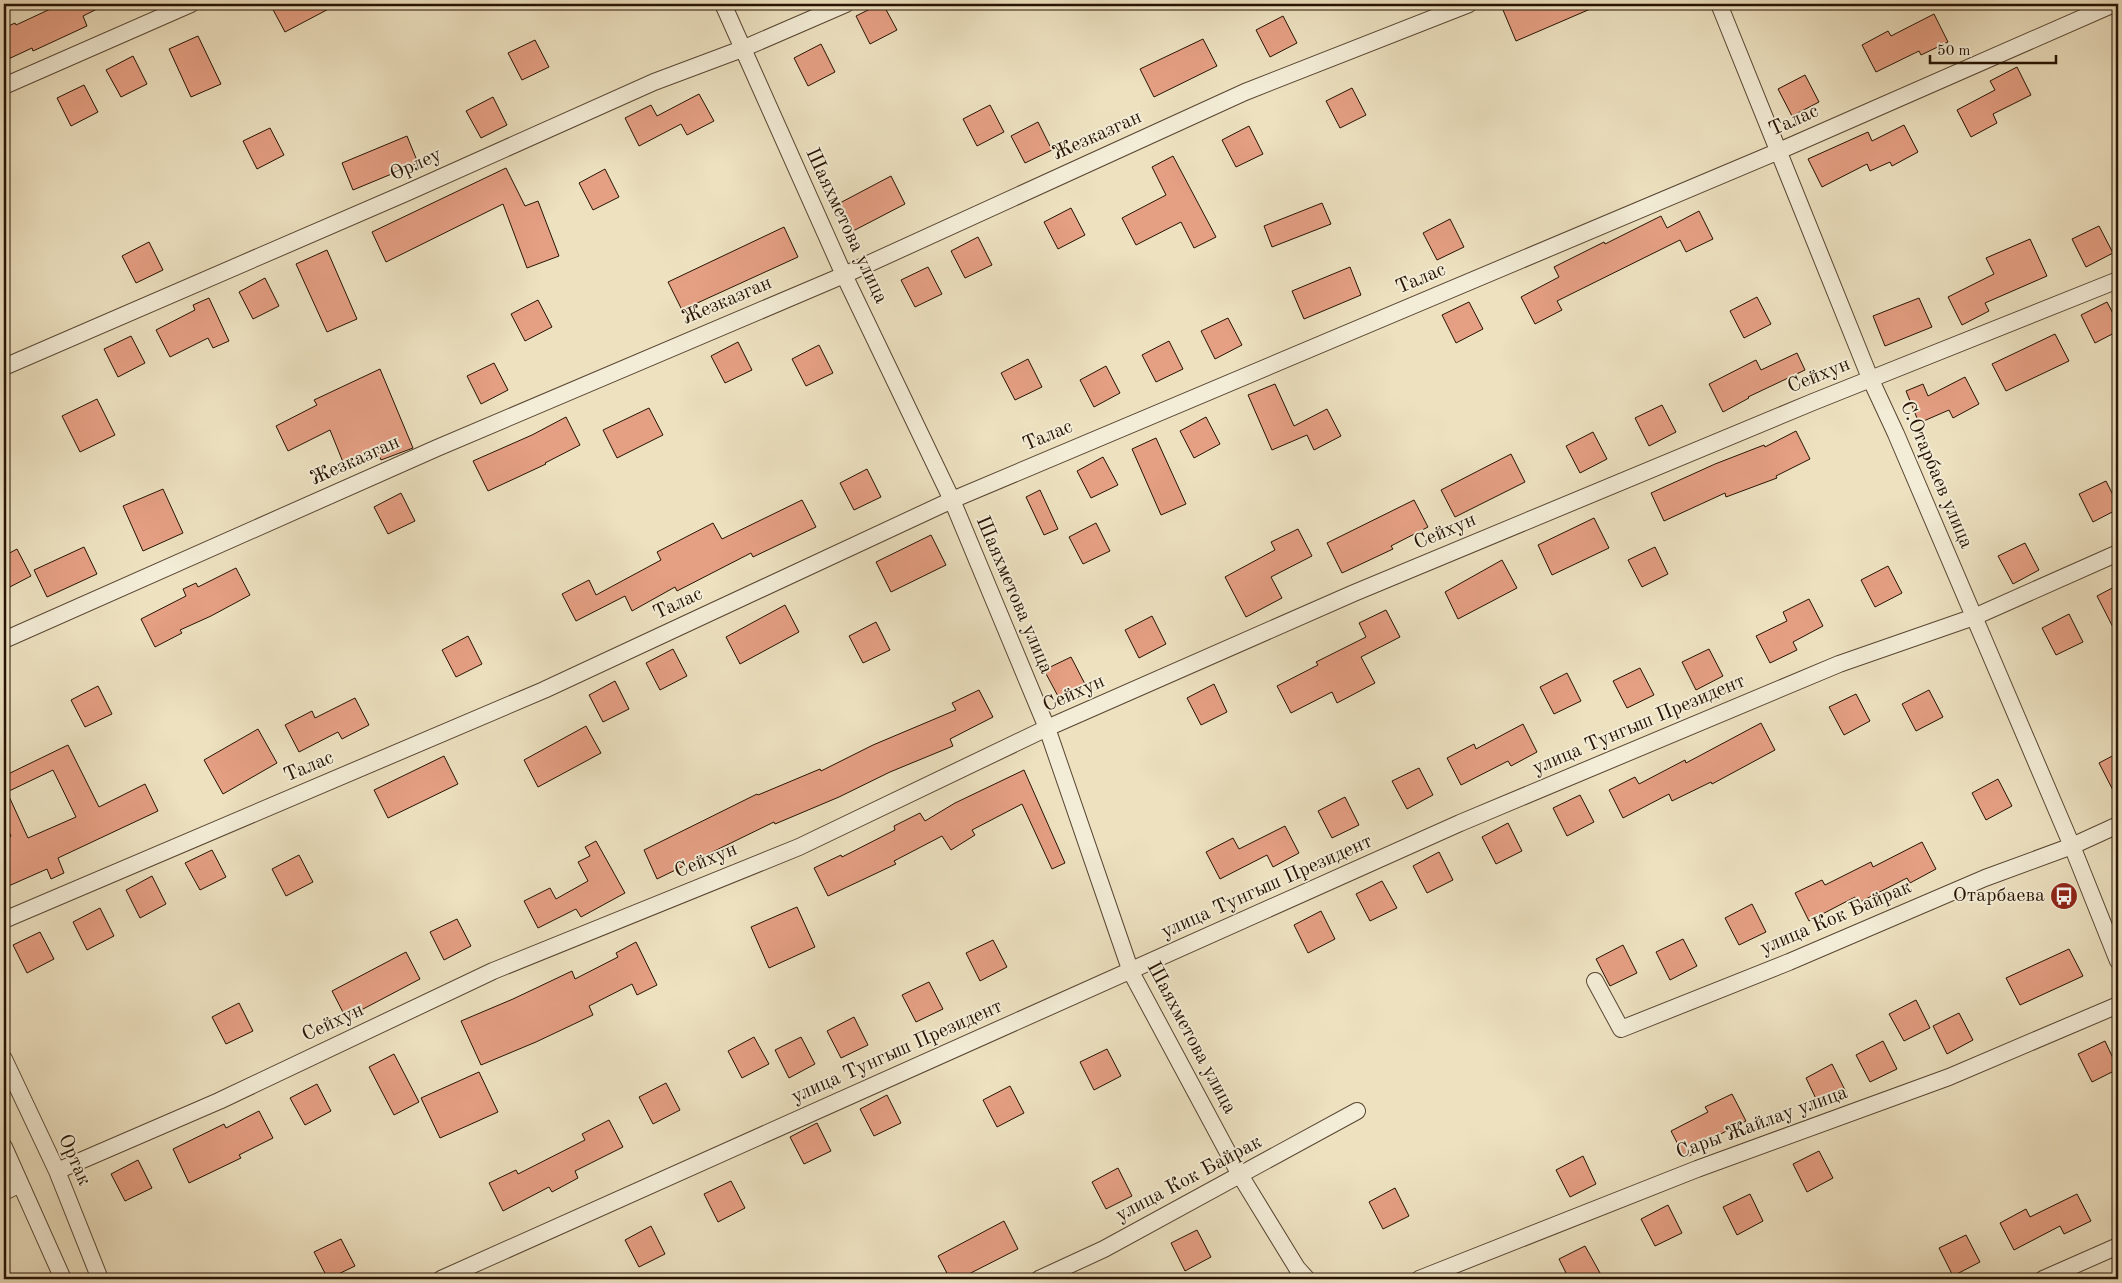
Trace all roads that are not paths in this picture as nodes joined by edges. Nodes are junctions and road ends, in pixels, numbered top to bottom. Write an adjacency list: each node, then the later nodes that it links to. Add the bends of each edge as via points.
1 (191, 4): 8 (street)
2 (723, 4): 7 (street, Шаяхметова улица)
3 (846, 4): 7 (street, Өрлеу)
4 (1469, 4): 10 (street, Жезказган, via 1245,92)
5 (1719, 4): 9 (street, С.Отарбаев улица)
6 (2114, 4): 9 (street, Талас)
7 (742, 49): 10 (street, Шаяхметова улица); 12 (street, Өрлеу, via 654,82)
8 (4, 86)
9 (1779, 151): 13 (street, С.Отарбаев улица); 14 (street, Талас)
10 (844, 275): 14 (street, Шаяхметова улица); 17 (street, Жезказган, via 437,448)
11 (2118, 280): 13 (street, Сейхун)
12 (4, 367)
13 (1870, 378): 16 (street, С.Отарбаев улица); 18 (street, Сейхун, via 1354,593)
14 (952, 500): 18 (street, Шаяхметова улица); 21 (street, Талас, via 544,690)
15 (2118, 553): 16 (street, улица Тунгыш Президент)
16 (1974, 617): 20 (street, С.Отарбаев улица); 23 (street, улица Тунгыш Президент, via 1840,664 1469,819)
17 (4, 640)
18 (1047, 728): 23 (street, Шаяхметова улица); 29 (street, Сейхун, via 799,847 493,971 219,1100)
19 (2118, 825): 20 (street, улица Кок Байрак)
20 (2072, 846): 22 (street, С.Отарбаев улица); 24 (street, улица Кок Байрак, via 1985,878 1621,1029)
21 (4, 920)
22 (2118, 961)
23 (1131, 972): 30 (street, Шаяхметова улица); 36 (street, улица Тунгыш Президент)
24 (1595, 981)
25 (2118, 1005): 39 (street, Сары Жайлау улица, via 1949,1077 1697,1169)
26 (4, 1059): 29 (street, Ортак)
27 (1357, 1111): 30 (street, улица Кок Байрак)
28 (4, 1147): 31 (street)
29 (58, 1171): 35 (street, Ортак)
30 (1240, 1175): 37 (street, улица Кок Байрак, via 1104,1249); 38 (street, Шаяхметова улица)
31 (20, 1184): 32 (street); 34 (street)
32 (4, 1192)
33 (2118, 1246): 40 (street)
34 (63, 1279)
35 (100, 1279)
36 (441, 1279)
37 (1039, 1279)
38 (1307, 1279)
39 (1419, 1279)
40 (2043, 1279)

